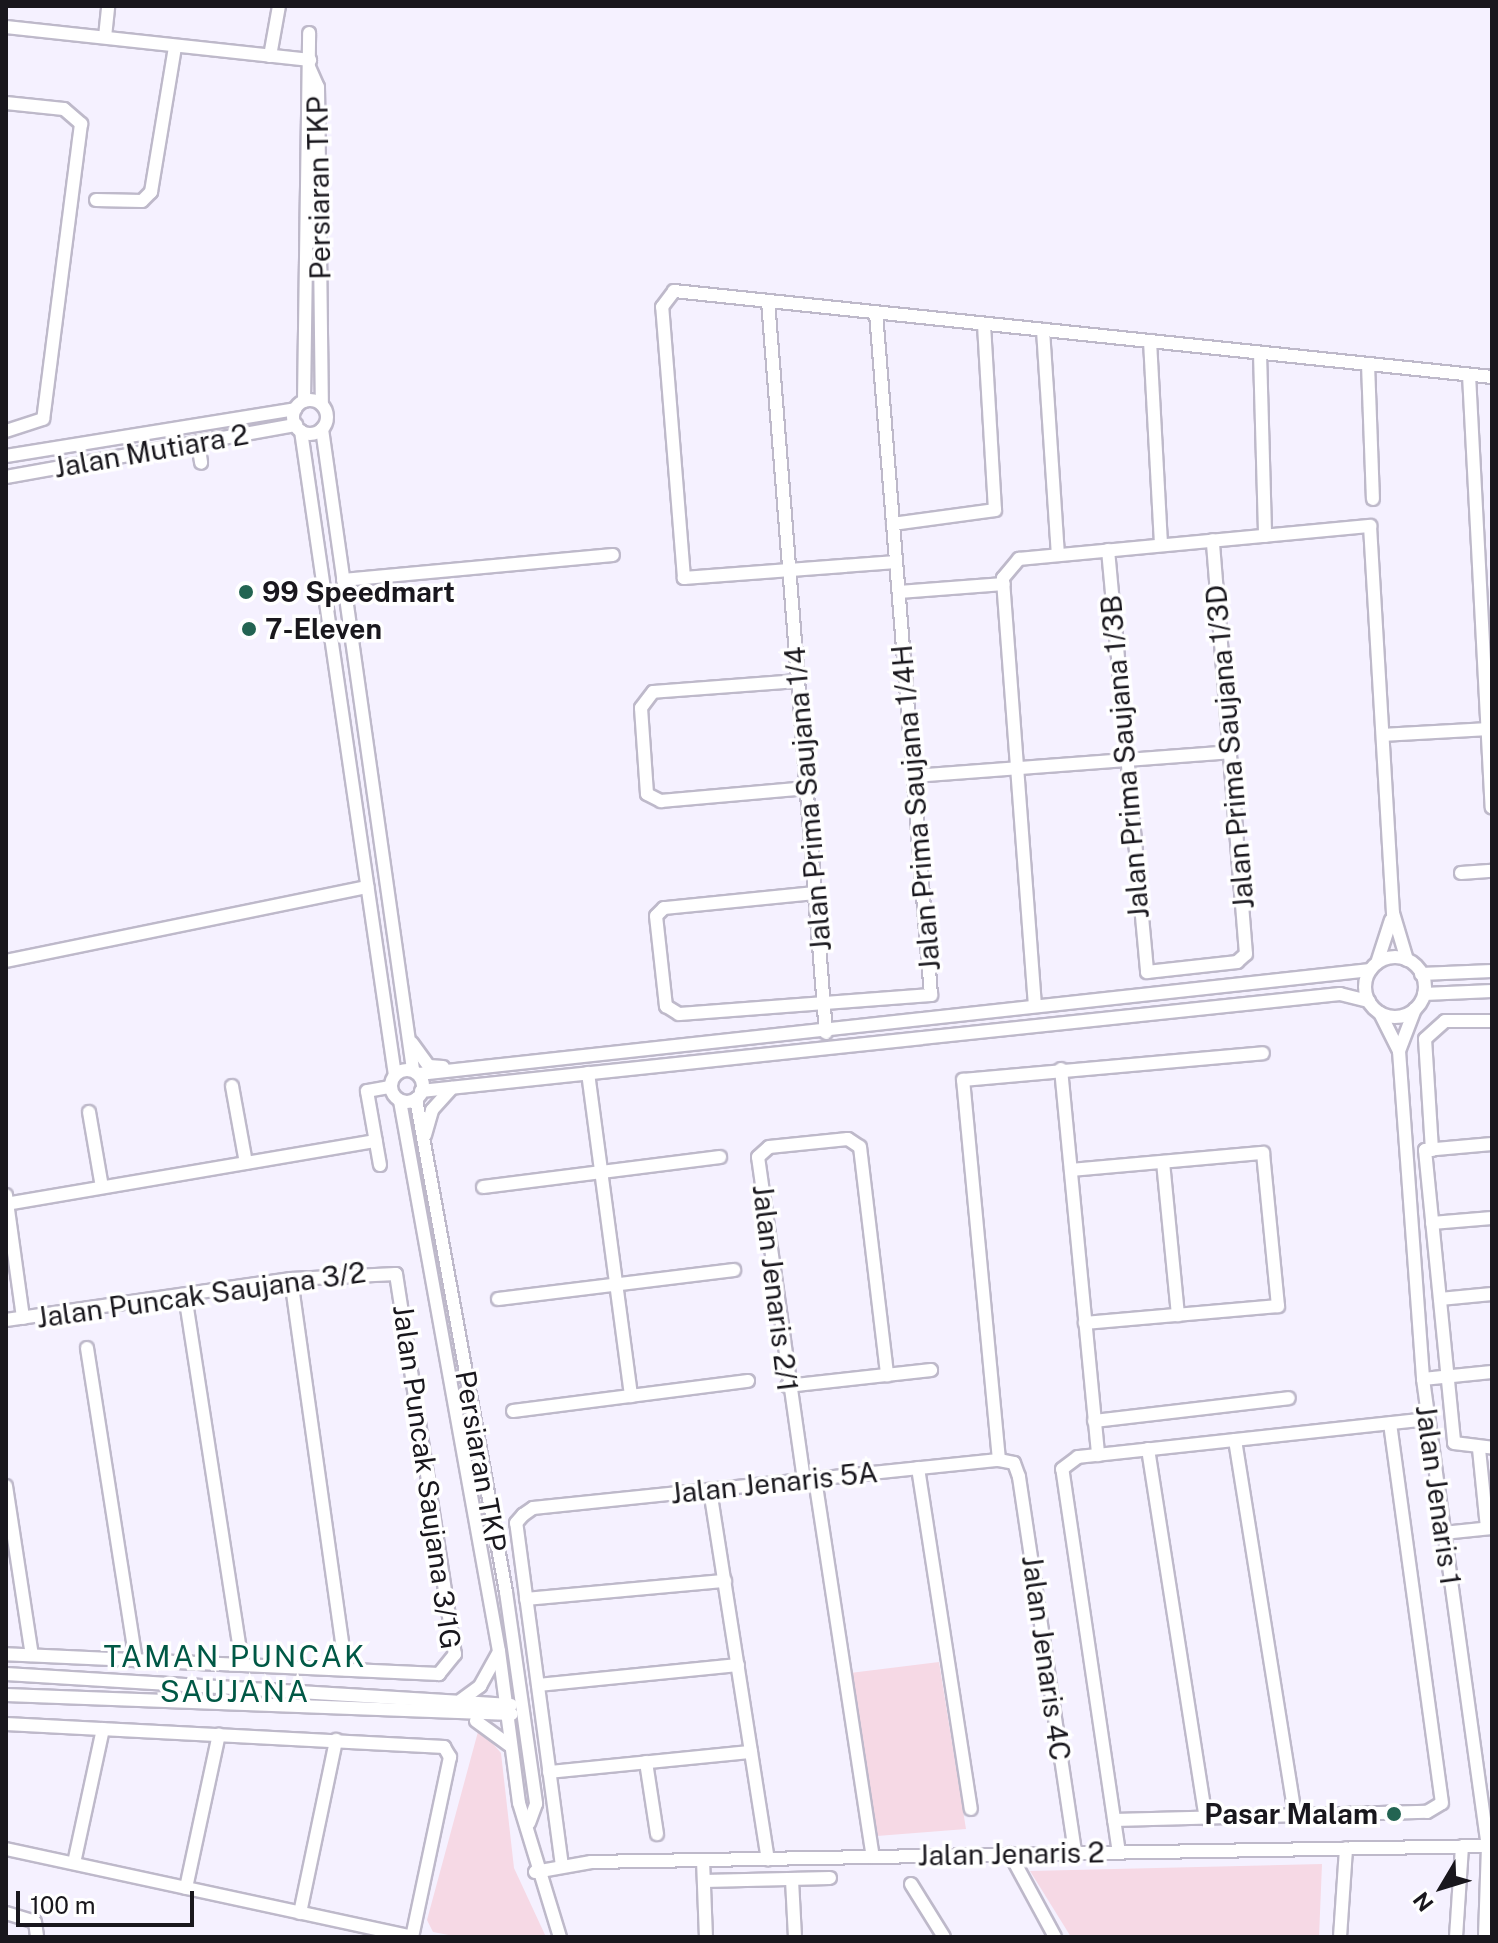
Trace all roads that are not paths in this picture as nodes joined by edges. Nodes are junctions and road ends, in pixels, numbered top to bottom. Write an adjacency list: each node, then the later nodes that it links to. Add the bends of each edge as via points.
1 (108, 6): 5 (street)
2 (279, 6): 7 (street)
3 (6, 27): 5 (street)
4 (309, 33): 8 (street)
5 (105, 37): 6 (street)
6 (175, 47): 7 (street); 10 (street, via 151,192 142,201)
7 (275, 57): 8 (street)
8 (310, 64): 11 (street, Persiaran TKP); 12 (street, Persiaran TKP, via 318,87)
9 (6, 103): 26 (street, via 64,109 81,124 43,419)
10 (96, 200)
11 (303, 293): 12 (street); 23 (street, Persiaran TKP)
12 (322, 294): 22 (street, Persiaran TKP)
13 (768, 301): 14 (street); 42 (street, Jalan Prima Saujana 1/4); 42 (street, via 674,291 662,307 684,578)
14 (876, 313): 15 (street); 34 (street, Jalan Prima Saujana 1/4H)
15 (984, 324): 16 (street); 34 (street, via 995,510)
16 (1043, 330): 17 (street); 40 (street)
17 (1150, 341): 18 (street); 37 (street)
18 (1260, 353): 19 (street); 35 (street)
19 (1368, 364): 20 (street); 31 (street)
20 (1469, 375): 21 (street); 33 (street)
21 (1492, 377)
22 (322, 404): 23 (street, Jalan Mutiara 2); 25 (street, Persiaran TKP)
23 (300, 405): 24 (street, Persiaran TKP); 28 (street, Jalan Mutiara 2)
24 (299, 428): 25 (street, Jalan Mutiara 2); 27 (street, Jalan Mutiara 2); 57 (street)
25 (322, 429): 43 (street)
26 (6, 431)
27 (198, 443): 29 (street); 30 (street, Jalan Mutiara 2)
28 (6, 456)
29 (201, 463)
30 (6, 477)
31 (1373, 499)
32 (1492, 517): 33 (street)
33 (1476, 518): 47 (street)
34 (893, 524): 41 (street, Jalan Prima Saujana 1/4H)
35 (1265, 536): 36 (street); 48 (street, via 1370,526)
36 (1213, 540): 37 (street); 49 (street, Jalan Prima Saujana 1/3D)
37 (1161, 545): 38 (street)
38 (1108, 550): 40 (street); 50 (street, Jalan Prima Saujana 1/3B)
39 (613, 555): 43 (street)
40 (1058, 555): 44 (street, via 1019,559)
41 (896, 562): 42 (street); 45 (street, Jalan Prima Saujana 1/4H)
42 (789, 570): 46 (street, Jalan Prima Saujana 1/4)
43 (343, 580): 75 (street)
44 (1004, 584): 45 (street); 51 (street)
45 (899, 592): 52 (street, Jalan Prima Saujana 1/4H)
46 (798, 681): 53 (street, Jalan Prima Saujana 1/4); 53 (street, via 653,692 641,708 647,794 661,801)
47 (1490, 730): 48 (street); 54 (street)
48 (1383, 735): 59 (street)
49 (1230, 752): 50 (street); 62 (street, Jalan Prima Saujana 1/3D, via 1246,954 1237,962 1147,972)
50 (1125, 760): 51 (street); 62 (street, Jalan Prima Saujana 1/3B)
51 (1017, 768): 52 (street); 70 (street)
52 (913, 776): 69 (street, Jalan Prima Saujana 1/4H, via 931,995)
53 (807, 788): 58 (street, Jalan Prima Saujana 1/4)
54 (1492, 807)
55 (1492, 871): 56 (street)
56 (1461, 873)
57 (368, 887): 61 (street); 83 (street)
58 (815, 893): 69 (street, Jalan Prima Saujana 1/4); 69 (street, via 664,908 656,916 666,1006 679,1014)
59 (1393, 913): 60 (street); 63 (street)
60 (1407, 960): 63 (street); 65 (street)
61 (6, 961)
62 (1141, 964)
63 (1374, 966): 68 (street); 70 (street)
64 (1492, 971): 65 (street)
65 (1421, 974): 67 (street)
66 (1492, 991): 67 (street)
67 (1424, 994): 71 (street)
68 (1369, 1001): 72 (street); 76 (street, via 1340,994)
69 (824, 1003): 74 (street, Jalan Prima Saujana 1/4)
70 (1035, 1006): 74 (street)
71 (1415, 1009): 72 (street); 77 (street)
72 (1380, 1013): 77 (street)
73 (1492, 1021): 92 (street, via 1445,1021 1425,1039)
74 (826, 1028): 76 (street, Jalan Prima Saujana 1/4); 79 (street)
75 (408, 1037): 79 (street, via 429,1066); 81 (street)
76 (827, 1048): 82 (street)
77 (1399, 1051): 93 (street, Jalan Jenaris 1)
78 (1263, 1053): 80 (street)
79 (450, 1068): 81 (street)
80 (1061, 1069): 98 (street); 135 (street, via 963,1080)
81 (416, 1072): 83 (street); 86 (street, Persiaran TKP)
82 (588, 1073): 85 (street); 99 (street)
83 (393, 1081): 87 (street); 90 (street, via 367,1091)
84 (232, 1086): 96 (street)
85 (452, 1088): 86 (street); 89 (street, via 432,1110)
86 (418, 1095): 87 (street); 89 (street, Persiaran TKP)
87 (400, 1101): 145 (street, Persiaran TKP)
88 (89, 1112): 100 (street)
89 (424, 1140): 157 (street, Persiaran TKP)
90 (376, 1141): 96 (street); 97 (street)
91 (1492, 1144): 92 (street)
92 (1429, 1150): 93 (street); 104 (street)
93 (1406, 1152): 122 (street, Jalan Jenaris 1)
94 (720, 1157): 99 (street)
95 (1163, 1162): 98 (street); 113 (street); 113 (street, via 1263,1153 1278,1306)
96 (246, 1163): 100 (street)
97 (380, 1165)
98 (1071, 1170): 116 (street)
99 (601, 1172): 101 (street); 108 (street)
100 (102, 1187): 102 (street)
101 (483, 1187)
102 (7, 1201): 114 (street)
103 (1492, 1218): 104 (street)
104 (1432, 1223): 112 (street)
105 (734, 1270): 108 (street)
106 (396, 1274): 107 (street, Jalan Puncak Saujana 3/2); 151 (street, Jalan Puncak Saujana 3/1G, via 455,1654 439,1674)
107 (291, 1279): 110 (street, Jalan Puncak Saujana 3/2); 151 (street)
108 (616, 1285): 111 (street); 125 (street)
109 (1492, 1294): 112 (street)
110 (185, 1295): 114 (street, Jalan Puncak Saujana 3/2); 149 (street)
111 (498, 1299)
112 (1440, 1299): 121 (street)
113 (1178, 1315): 116 (street)
114 (23, 1318): 115 (street, Jalan Puncak Saujana 3/2)
115 (6, 1320)
116 (1085, 1323): 129 (street)
117 (87, 1348): 148 (street)
118 (931, 1370): 120 (street)
119 (1492, 1372): 121 (street)
120 (887, 1375): 124 (street); 124 (street, Jalan Jenaris 2/1, via 860,1147 848,1139 769,1147 758,1157)
121 (1448, 1377): 122 (street); 132 (street, via 1460,1446)
122 (1423, 1379): 128 (street, Jalan Jenaris 1)
123 (748, 1381): 125 (street)
124 (787, 1386): 138 (street, Jalan Jenaris 2/1)
125 (631, 1396): 127 (street)
126 (1289, 1398): 129 (street)
127 (513, 1411)
128 (1427, 1419): 130 (street); 142 (street, Jalan Jenaris 1)
129 (1094, 1421): 134 (street)
130 (1390, 1424): 131 (street); 171 (street, via 1442,1803 1427,1812)
131 (1235, 1440): 133 (street); 171 (street)
132 (1486, 1448): 141 (street)
133 (1148, 1449): 134 (street); 172 (street)
134 (1098, 1455): 173 (street, via 1069,1462 1060,1481)
135 (999, 1460): 136 (street, Jalan Jenaris 5A); 137 (street, Jalan Jenaris 5A)
136 (1014, 1463): 180 (street, Jalan Jenaris 4C)
137 (918, 1468): 138 (street, Jalan Jenaris 5A); 170 (street)
138 (810, 1479): 140 (street, Jalan Jenaris 5A); 183 (street, Jalan Jenaris 2/1)
139 (6, 1486): 147 (street)
140 (710, 1490): 143 (street); 144 (street, Jalan Jenaris 5A, via 533,1508 516,1523)
141 (1490, 1528): 142 (street)
142 (1443, 1533): 166 (street, Jalan Jenaris 1)
143 (725, 1581): 144 (street); 150 (street)
144 (526, 1599): 153 (street)
145 (499, 1651): 155 (street, via 480,1686); 156 (street, Persiaran TKP)
146 (6, 1654): 147 (street)
147 (32, 1655): 148 (street)
148 (136, 1660): 149 (street)
149 (242, 1664): 151 (street)
150 (738, 1665): 153 (street); 167 (street)
151 (346, 1669)
152 (6, 1674): 155 (street)
153 (538, 1685): 169 (street)
154 (6, 1695): 158 (street)
155 (461, 1700): 156 (street)
156 (505, 1703): 157 (street); 159 (street, Persiaran TKP)
157 (522, 1708): 159 (street); 174 (street, Persiaran TKP, via 536,1804)
158 (465, 1717): 159 (street); 164 (street, via 494,1729)
159 (506, 1717): 164 (street, Persiaran TKP)
160 (6, 1724): 161 (street)
161 (103, 1729): 162 (street); 186 (street)
162 (219, 1734): 163 (street); 193 (street)
163 (336, 1740): 195 (street); 197 (street, via 444,1747 450,1757)
164 (511, 1748): 174 (street, Persiaran TKP)
165 (1492, 1750): 166 (street)
166 (1476, 1751): 177 (street, Jalan Jenaris 1)
167 (751, 1752): 168 (street); 184 (street)
168 (646, 1762): 169 (street); 175 (street)
169 (549, 1772): 187 (street)
170 (971, 1809)
171 (1295, 1816): 172 (street)
172 (1206, 1818): 173 (street)
173 (1114, 1820): 181 (street)
174 (529, 1823): 188 (street, Persiaran TKP)
175 (657, 1834)
176 (1462, 1846): 177 (street, Jalan Jenaris 2); 178 (street, Jalan Jenaris 2); 204 (street)
177 (1488, 1846): 205 (street, Jalan Jenaris 1)
178 (1346, 1848): 181 (street, Jalan Jenaris 2); 203 (street)
179 (6, 1849): 186 (street)
180 (1075, 1853): 181 (street, Jalan Jenaris 2); 182 (street, Jalan Jenaris 2)
181 (1119, 1853)
182 (1010, 1854): 183 (street, Jalan Jenaris 2); 202 (street)
183 (873, 1857): 184 (street, Jalan Jenaris 2)
184 (768, 1859): 185 (street, Jalan Jenaris 2)
185 (703, 1860): 187 (street, Jalan Jenaris 2); 191 (street)
186 (74, 1863): 193 (street)
187 (562, 1866): 188 (street, Jalan Jenaris 2)
188 (535, 1872): 198 (street, Persiaran TKP)
189 (830, 1878): 190 (street)
190 (792, 1880): 191 (street); 200 (street)
191 (704, 1881): 199 (street)
192 (911, 1884): 201 (street)
193 (186, 1888): 195 (street)
194 (6, 1913): 196 (street, via 35,1922)
195 (300, 1913): 197 (street)
196 (37, 1937)
197 (412, 1937)
198 (560, 1937)
199 (706, 1937)
200 (795, 1937)
201 (944, 1937)
202 (1055, 1937)
203 (1340, 1937)
204 (1456, 1937)
205 (1485, 1937)

